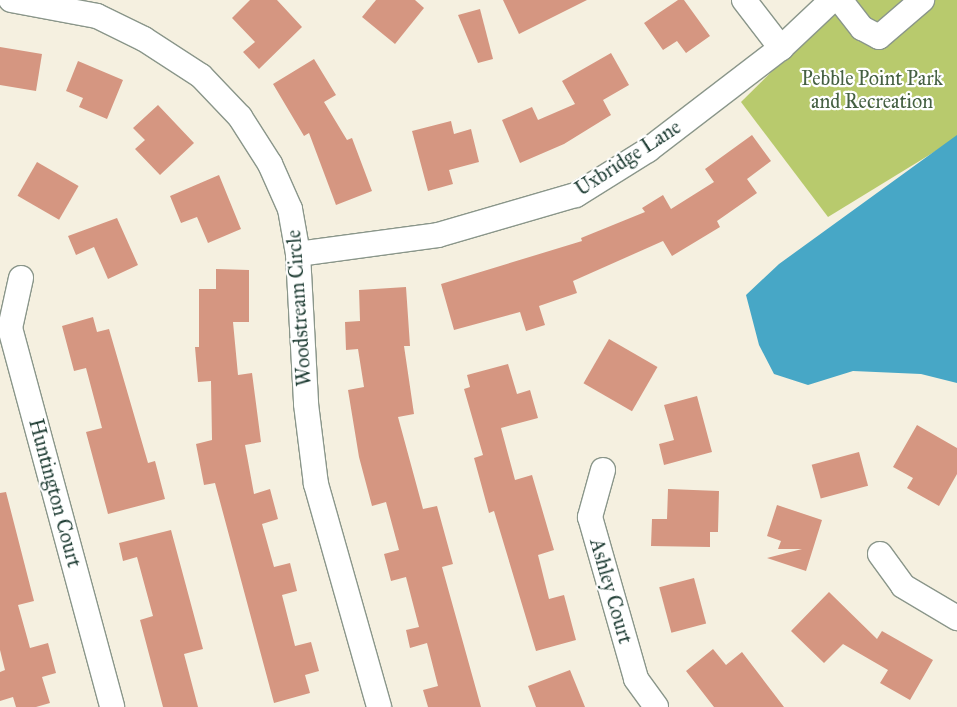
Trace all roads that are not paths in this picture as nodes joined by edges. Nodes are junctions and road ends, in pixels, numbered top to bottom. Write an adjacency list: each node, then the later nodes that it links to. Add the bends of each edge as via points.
1 (11, 0): 7 (street, Woodstream Circle, via 97,16 201,76 240,117 270,164 290,210)
2 (744, 0): 6 (street)
3 (832, 0): 6 (street, Uxbridge Lane)
4 (840, 0): 5 (street, via 862,28 879,37)
5 (922, 0)
6 (781, 48): 7 (street, Uxbridge Lane, via 648,150 576,195 438,235)
7 (298, 254): 13 (street, Woodstream Circle, via 306,404 316,484)
8 (21, 278): 12 (street, Huntington Court, via 10,328)
9 (603, 470): 14 (street, Ashley Court, via 590,518 636,679)
10 (880, 554): 11 (street, via 903,586)
11 (957, 618)
12 (112, 707)
13 (379, 707)
14 (656, 707)

